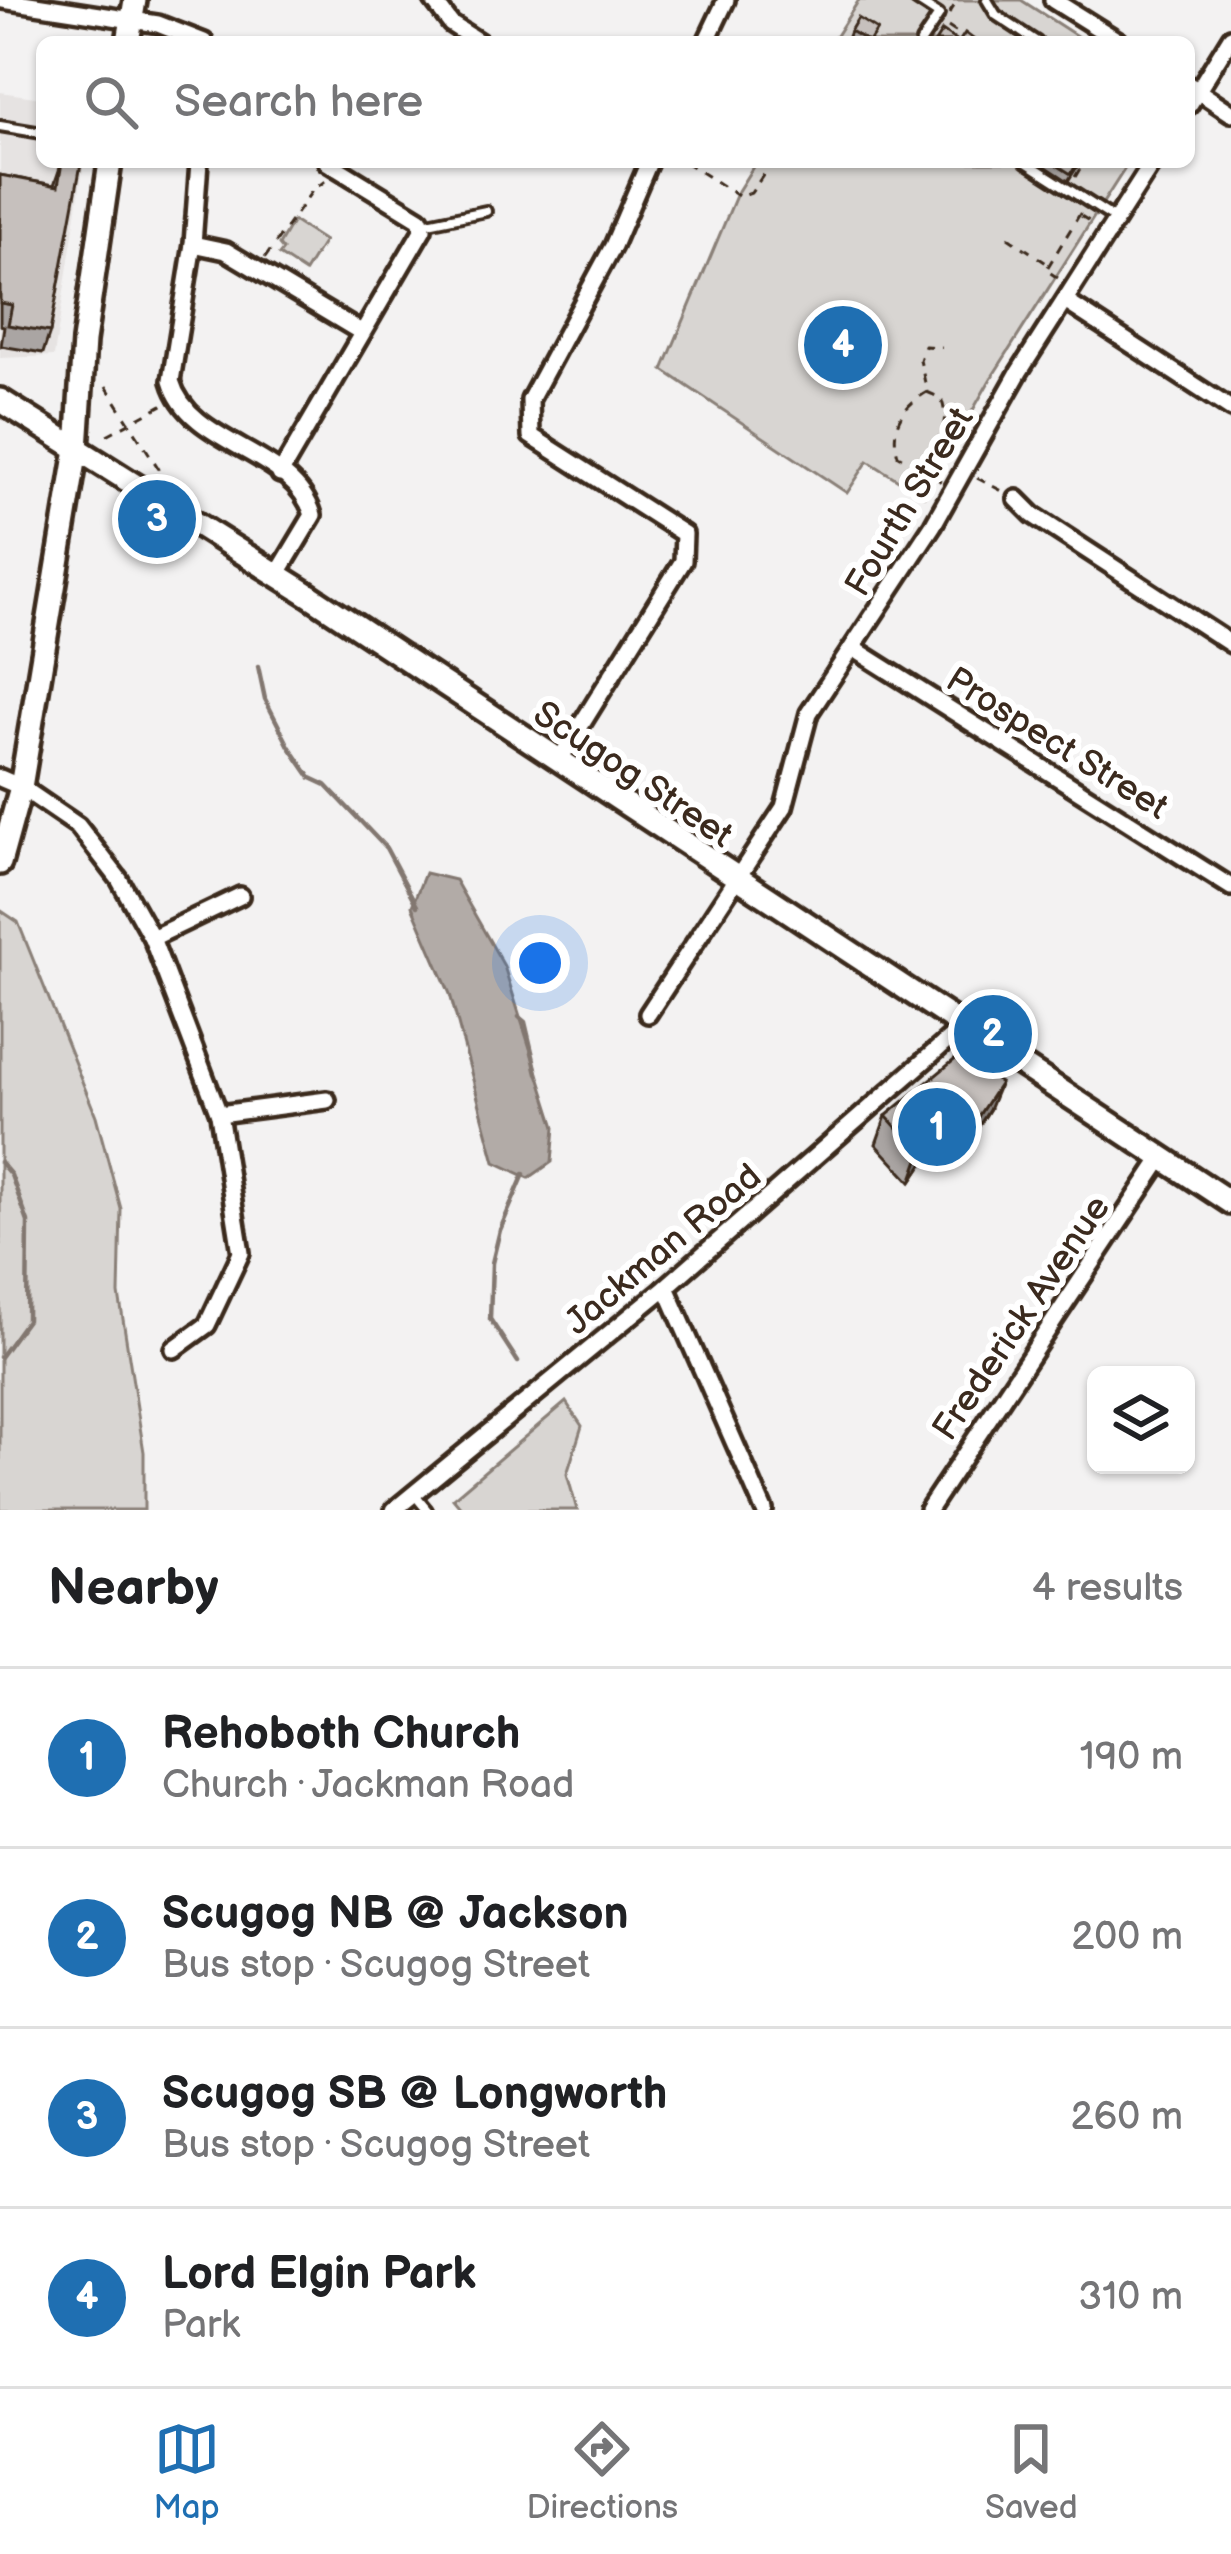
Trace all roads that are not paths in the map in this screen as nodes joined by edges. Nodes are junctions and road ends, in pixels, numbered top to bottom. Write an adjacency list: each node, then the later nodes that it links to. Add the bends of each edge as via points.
1 (3, 0): 7 (street)
2 (433, 0): 9 (street)
3 (726, 0): 10 (street)
4 (916, 0): 11 (lane, via 939,15)
5 (987, 0): 12 (lane)
6 (1053, 0): 13 (street)
7 (131, 21): 8 (street)
8 (189, 36)
9 (470, 36)
10 (709, 36)
11 (925, 36)
12 (1027, 36)
13 (1099, 36)
14 (1231, 37): 15 (street)
15 (1195, 90)
16 (1195, 95): 17 (street)
17 (1231, 113)
18 (0, 126): 19 (lane)
19 (36, 132)
20 (109, 168): 34 (street)
21 (199, 168): 29 (street)
22 (336, 168): 28 (street)
23 (646, 168): 40 (street, via 530,400 531,436 684,534 683,561)
24 (1035, 168): 27 (lane)
25 (1149, 168): 27 (street, Fourth Street)
26 (486, 211): 28 (lane)
27 (1116, 220): 30 (street, Fourth Street)
28 (422, 225): 31 (street)
29 (193, 244): 31 (street, via 226,251); 35 (street, via 176,398)
30 (1065, 301): 33 (street); 39 (street, Fourth Street)
31 (362, 332): 35 (street)
32 (0, 400): 34 (street, Scugog Street)
33 (1231, 410)
34 (77, 449): 37 (street, Scugog Street); 41 (street)
35 (280, 474): 37 (street, via 313,514)
36 (1017, 499): 38 (street)
37 (277, 574): 40 (street, Scugog Street)
38 (1231, 644)
39 (853, 648): 43 (street, Fourth Street, via 809,713 784,807); 44 (street, Prospect Street)
40 (558, 762): 43 (street, Scugog Street)
41 (10, 783): 42 (street); 46 (street, via 78,826)
42 (0, 863)
43 (737, 881): 47 (street, Fourth Street); 48 (street, Scugog Street)
44 (1231, 886)
45 (239, 896): 46 (street)
46 (152, 938): 50 (street)
47 (648, 1014)
48 (964, 1026): 51 (street, Scugog Street); 53 (street, Jackman Road)
49 (326, 1100): 50 (street)
50 (219, 1114): 54 (street, via 241,1253 207,1325)
51 (1162, 1158): 52 (street, Scugog Street); 59 (street, Frederick Avenue)
52 (1231, 1203)
53 (666, 1287): 55 (street, Jackman Road); 58 (street)
54 (174, 1349)
55 (412, 1493): 56 (street, Jackman Road); 57 (lane)
56 (394, 1510)
57 (427, 1510)
58 (764, 1510)
59 (928, 1510)

